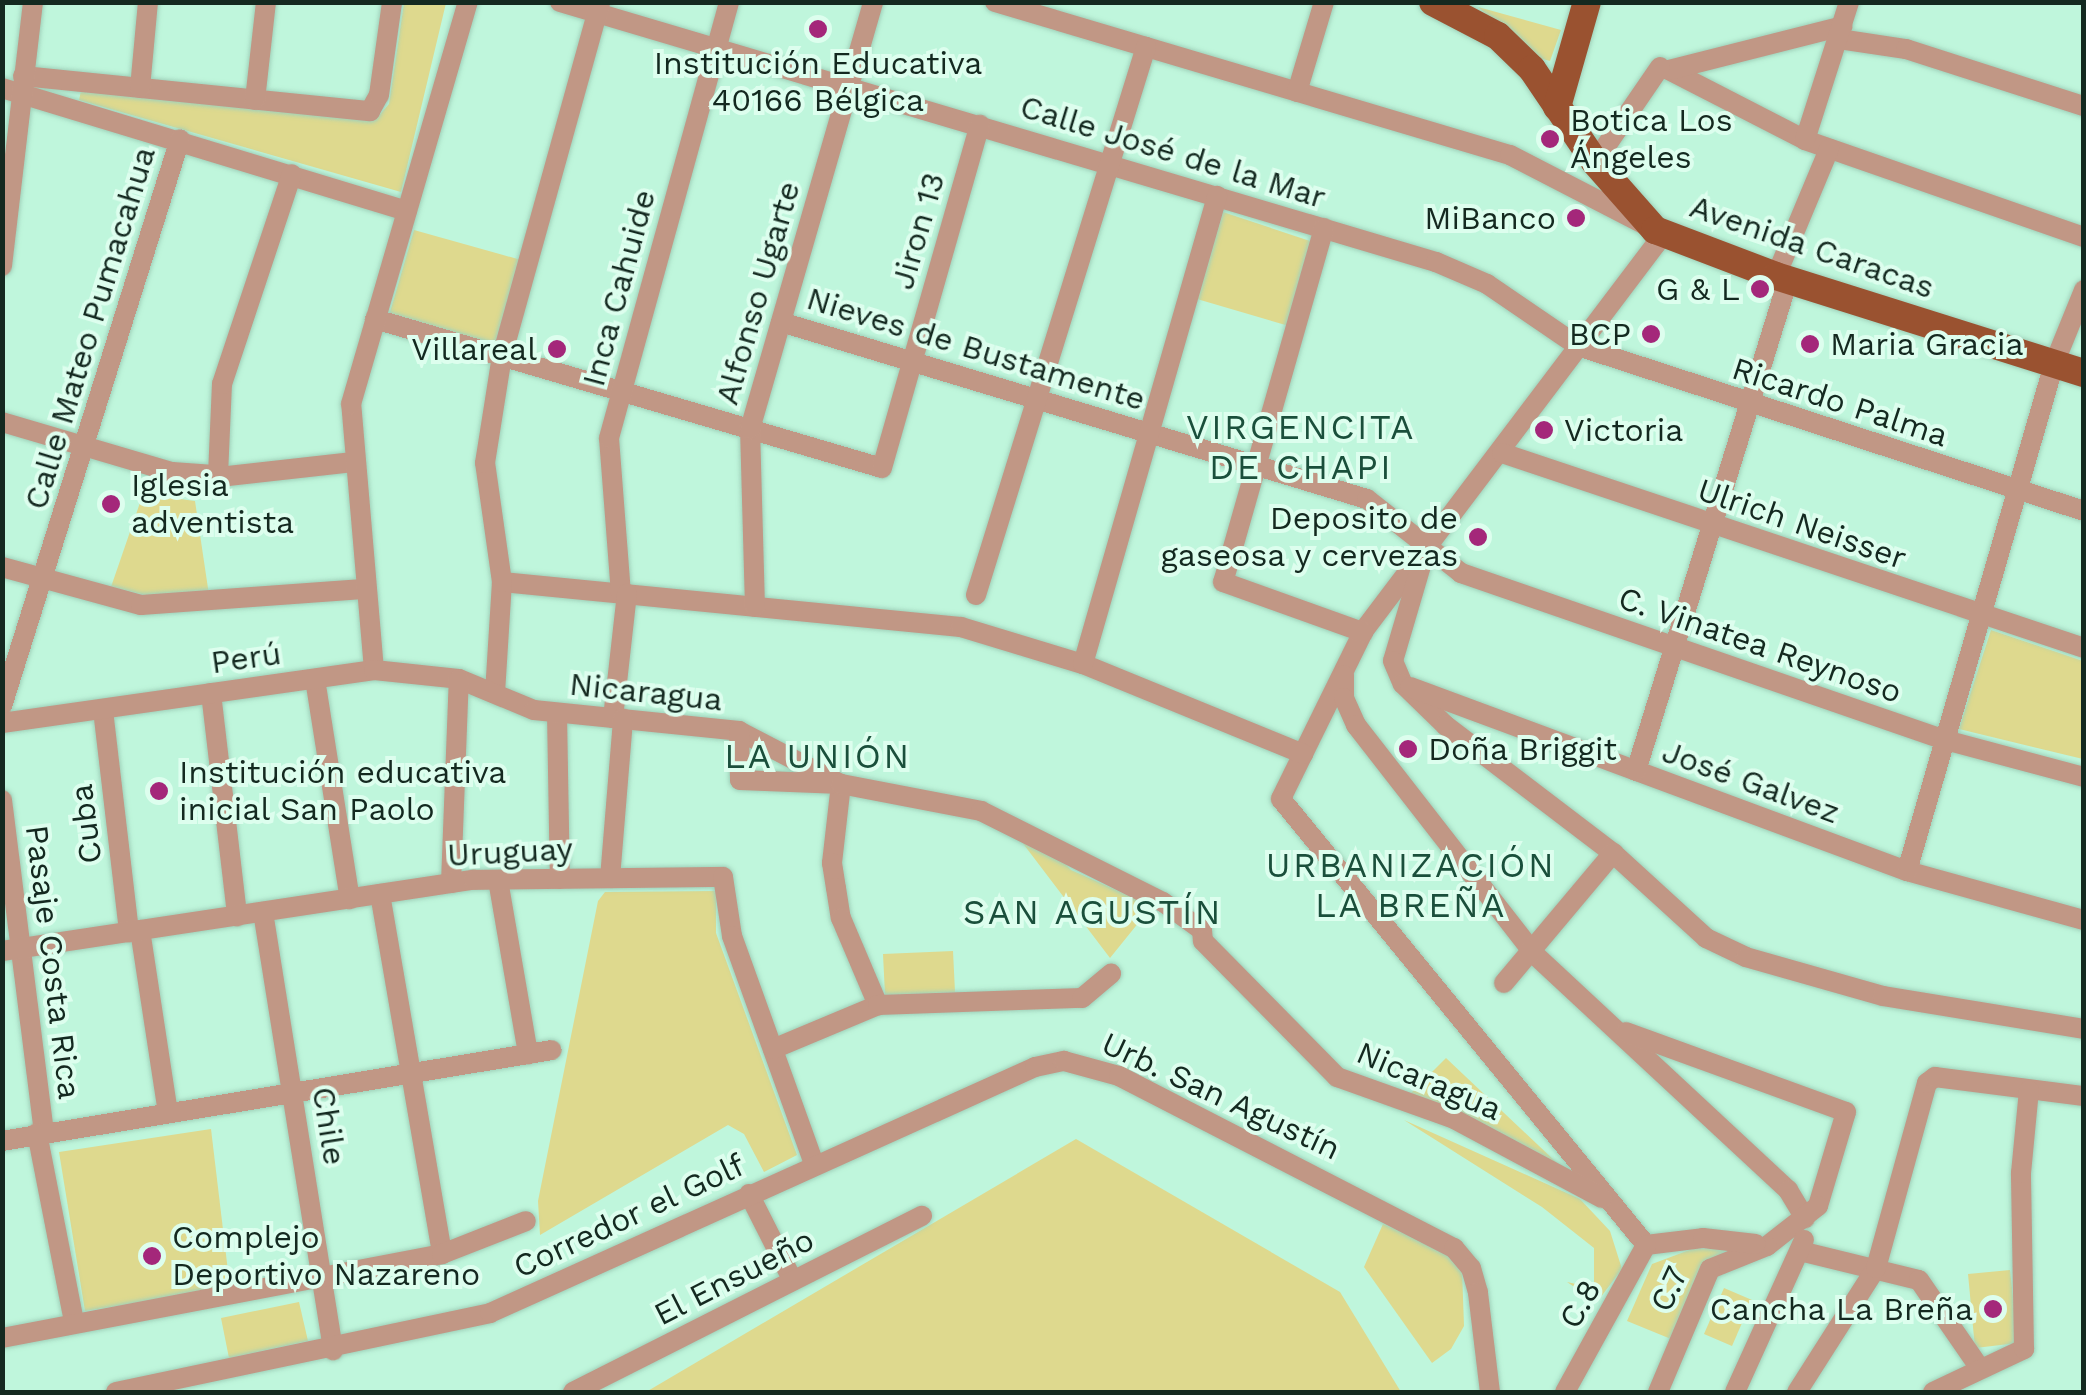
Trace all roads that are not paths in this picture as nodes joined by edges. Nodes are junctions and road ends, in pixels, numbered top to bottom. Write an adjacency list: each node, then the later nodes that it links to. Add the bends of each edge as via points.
1 (33, 2): 20 (street)
2 (148, 2): 22 (street)
3 (266, 2): 24 (street)
4 (392, 2): 24 (street, via 379,95 370,111)
5 (468, 2): 35 (street)
6 (560, 2): 15 (street, Calle José de la Mar)
7 (729, 2): 17 (street, Inca Cahuide)
8 (872, 2): 21 (street, Alfonso Ugarte)
9 (995, 2): 14 (street)
10 (1324, 2): 23 (street)
11 (1586, 2): 26 (main road)
12 (1849, 2): 16 (street)
13 (1446, 4): 26 (main road, Avenida Caracas, via 1498,36 1532,69)
14 (1017, 6): 18 (street)
15 (598, 7): 17 (street, Calle José de la Mar); 45 (street)
16 (1841, 32): 19 (street); 25 (street); 29 (street)
17 (716, 47): 21 (street, Calle José de la Mar); 49 (street, Inca Cahuide)
18 (1146, 47): 23 (street); 32 (street)
19 (1664, 68): 29 (street); 31 (street)
20 (16, 85): 22 (street); 28 (street); 39 (street, via 14,204)
21 (848, 86): 27 (street, Calle José de la Mar); 43 (street, Alfonso Ugarte)
22 (140, 88): 24 (street)
23 (1297, 92): 37 (street, via 1510,155)
24 (255, 100)
25 (2084, 106)
26 (1556, 107): 31 (main road, Avenida Caracas)
27 (980, 126): 32 (street, Calle José de la Mar); 46 (street, Jiron 13)
28 (180, 139): 33 (street); 55 (street, Calle Mateo Pumacahua)
29 (1805, 140): 30 (street)
30 (1828, 149): 38 (street); 40 (street)
31 (1596, 162): 37 (main road, Avenida Caracas)
32 (1111, 164): 34 (street, Calle José de la Mar); 50 (street)
33 (292, 174): 35 (street); 59 (street, via 222,384)
34 (1218, 196): 36 (street, Calle José de la Mar); 54 (street)
35 (407, 211): 42 (street)
36 (1324, 228): 44 (street, Calle José de la Mar, via 1487,284); 58 (street)
37 (1655, 230): 40 (main road, Avenida Caracas); 44 (street, via 1656,244)
38 (2084, 238)
39 (2, 266)
40 (1782, 278): 47 (main road, Avenida Caracas); 51 (street)
41 (2084, 290): 47 (street)
42 (376, 319): 45 (street); 57 (street, via 351,404)
43 (781, 322): 46 (street, Nieves de Bustamente); 53 (street, Alfonso Ugarte)
44 (1578, 346): 51 (street, Ricardo Palma); 56 (street)
45 (502, 356): 49 (street); 66 (street, via 485,463)
46 (912, 361): 50 (street, Nieves de Bustamente); 53 (street, Jiron 13, via 882,468)
47 (2054, 364): 48 (main road, Avenida Caracas); 60 (street)
48 (2084, 373)
49 (622, 392): 53 (street); 68 (street, Inca Cahuide, via 609,438)
50 (1040, 400): 54 (street, Nieves de Bustamente); 69 (street)
51 (1750, 404): 60 (street, Ricardo Palma); 62 (street)
52 (2, 422): 55 (street)
53 (750, 429): 70 (street, Alfonso Ugarte)
54 (1150, 433): 58 (street, Nieves de Bustamente); 75 (street)
55 (84, 449): 59 (street, via 172,472); 65 (street, Calle Mateo Pumacahua)
56 (1502, 453): 62 (street, Ulrich Neisser); 63 (street)
57 (353, 462): 59 (street); 67 (street)
58 (1256, 465): 63 (street, Nieves de Bustamente, via 1367,499); 72 (street, via 1222,582)
59 (218, 476)
60 (2017, 493): 61 (street, Ricardo Palma); 71 (street)
61 (2084, 511)
62 (1712, 525): 71 (street, Ulrich Neisser); 74 (street)
63 (1426, 548): 72 (street); 74 (street, C. Vinatea Reynoso, via 1462,573); 80 (street, via 1393,661)
64 (2, 567): 65 (street)
65 (43, 582): 67 (street, via 141,606); 83 (street, Calle Mateo Pumacahua)
66 (502, 582): 68 (street); 82 (street)
67 (366, 588): 76 (street)
68 (624, 594): 70 (street); 86 (street, Inca Cahuide)
69 (976, 595)
70 (754, 607): 75 (street, via 961,627)
71 (1981, 617): 73 (street, Ulrich Neisser); 89 (street)
72 (1363, 632): 77 (street)
73 (2084, 648)
74 (1674, 649): 89 (street, C. Vinatea Reynoso); 91 (street)
75 (1083, 664): 90 (street)
76 (374, 670): 78 (street, Perú); 79 (street, Perú)
77 (1344, 673): 90 (street); 108 (street, via 1344,698 1356,724)
78 (315, 679): 81 (street, Perú); 102 (street)
79 (459, 679): 82 (street, Perú); 100 (street)
80 (1403, 684): 91 (street, José Galvez); 95 (street, via 1445,725)
81 (211, 692): 84 (street, Perú); 104 (street)
82 (495, 694): 85 (street, Nicaragua)
83 (2, 706)
84 (103, 710): 87 (street, Perú); 106 (street, Cuba)
85 (557, 714): 86 (street, Nicaragua); 98 (street)
86 (618, 719): 88 (street, Nicaragua); 97 (street, Inca Cahuide)
87 (2, 722)
88 (739, 731): 93 (street, Nicaragua); 93 (street, via 740,780)
89 (1945, 740): 92 (street, C. Vinatea Reynoso); 96 (street)
90 (1303, 754): 126 (street, via 1281,799)
91 (1636, 771): 96 (street, José Galvez)
92 (2084, 777)
93 (841, 784): 111 (street, via 832,863 839,904); 126 (street, Nicaragua, via 980,810 1162,902 1202,930 1203,941 1337,1077 1454,1120)
94 (2, 800): 107 (street, Pasaje Costa Rica)
95 (1613, 853): 108 (street); 113 (street, via 1725,950 1883,996)
96 (1907, 871): 105 (street, José Galvez)
97 (610, 878): 98 (street, Uruguay); 114 (street, Uruguay, via 723,876 732,936)
98 (560, 879): 99 (street, Uruguay)
99 (498, 880): 100 (street, Uruguay); 116 (street)
100 (451, 884): 101 (street, Uruguay)
101 (380, 894): 102 (street, Uruguay); 117 (street)
102 (350, 898): 103 (street, Uruguay)
103 (263, 912): 104 (street, Uruguay); 119 (street, Chile)
104 (236, 916): 106 (street, Uruguay)
105 (2084, 920)
106 (135, 931): 107 (street, Uruguay); 121 (street, Cuba)
107 (12, 949): 122 (street, Pasaje Costa Rica)
108 (1534, 954): 110 (street); 112 (street)
109 (1111, 974): 111 (street, via 1082,998)
110 (1504, 983)
111 (878, 1005): 114 (street)
112 (1610, 1025): 128 (street, via 1788,1190); 128 (street, via 1673,1054 1846,1112 1818,1206)
113 (2084, 1029)
114 (772, 1048): 124 (street, Uruguay)
115 (552, 1050): 116 (street)
116 (528, 1054): 117 (street)
117 (410, 1072): 119 (street); 133 (street)
118 (2030, 1090): 120 (street); 134 (street, via 1935,1077 1922,1091); 140 (street, via 2021,1174 2024,1349)
119 (294, 1091): 121 (street); 135 (street, Chile)
120 (2084, 1096)
121 (168, 1112): 122 (street)
122 (41, 1132): 123 (street); 137 (street, Pasaje Costa Rica)
123 (2, 1141)
124 (814, 1164): 125 (street, Corredor el Golf); 143 (street, Urb. San Agustín, via 1034,1067 1087,1062 1454,1248 1478,1293)
125 (748, 1194): 136 (street); 139 (street, Corredor el Golf, via 490,1313)
126 (1612, 1203): 130 (street)
127 (922, 1216): 136 (street, El Ensueño)
128 (1805, 1218): 131 (street, C.7); 132 (street)
129 (526, 1221): 133 (street)
130 (1646, 1245): 131 (street, via 1704,1238); 144 (street, C.8)
131 (1768, 1246): 145 (street, C.7, via 1710,1269)
132 (1804, 1252): 134 (street); 146 (street)
133 (442, 1254): 135 (street)
134 (1876, 1268): 140 (street, via 1919,1280); 147 (street)
135 (322, 1276): 137 (street); 139 (street, Chile)
136 (793, 1282): 142 (street, El Ensueño)
137 (74, 1322): 138 (street)
138 (2, 1338)
139 (333, 1350): 141 (street, Corredor el Golf)
140 (1979, 1367): 148 (street)
141 (116, 1392)
142 (574, 1392)
143 (1490, 1392)
144 (1565, 1392)
145 (1658, 1392)
146 (1734, 1392)
147 (1797, 1392)
148 (1933, 1392)

